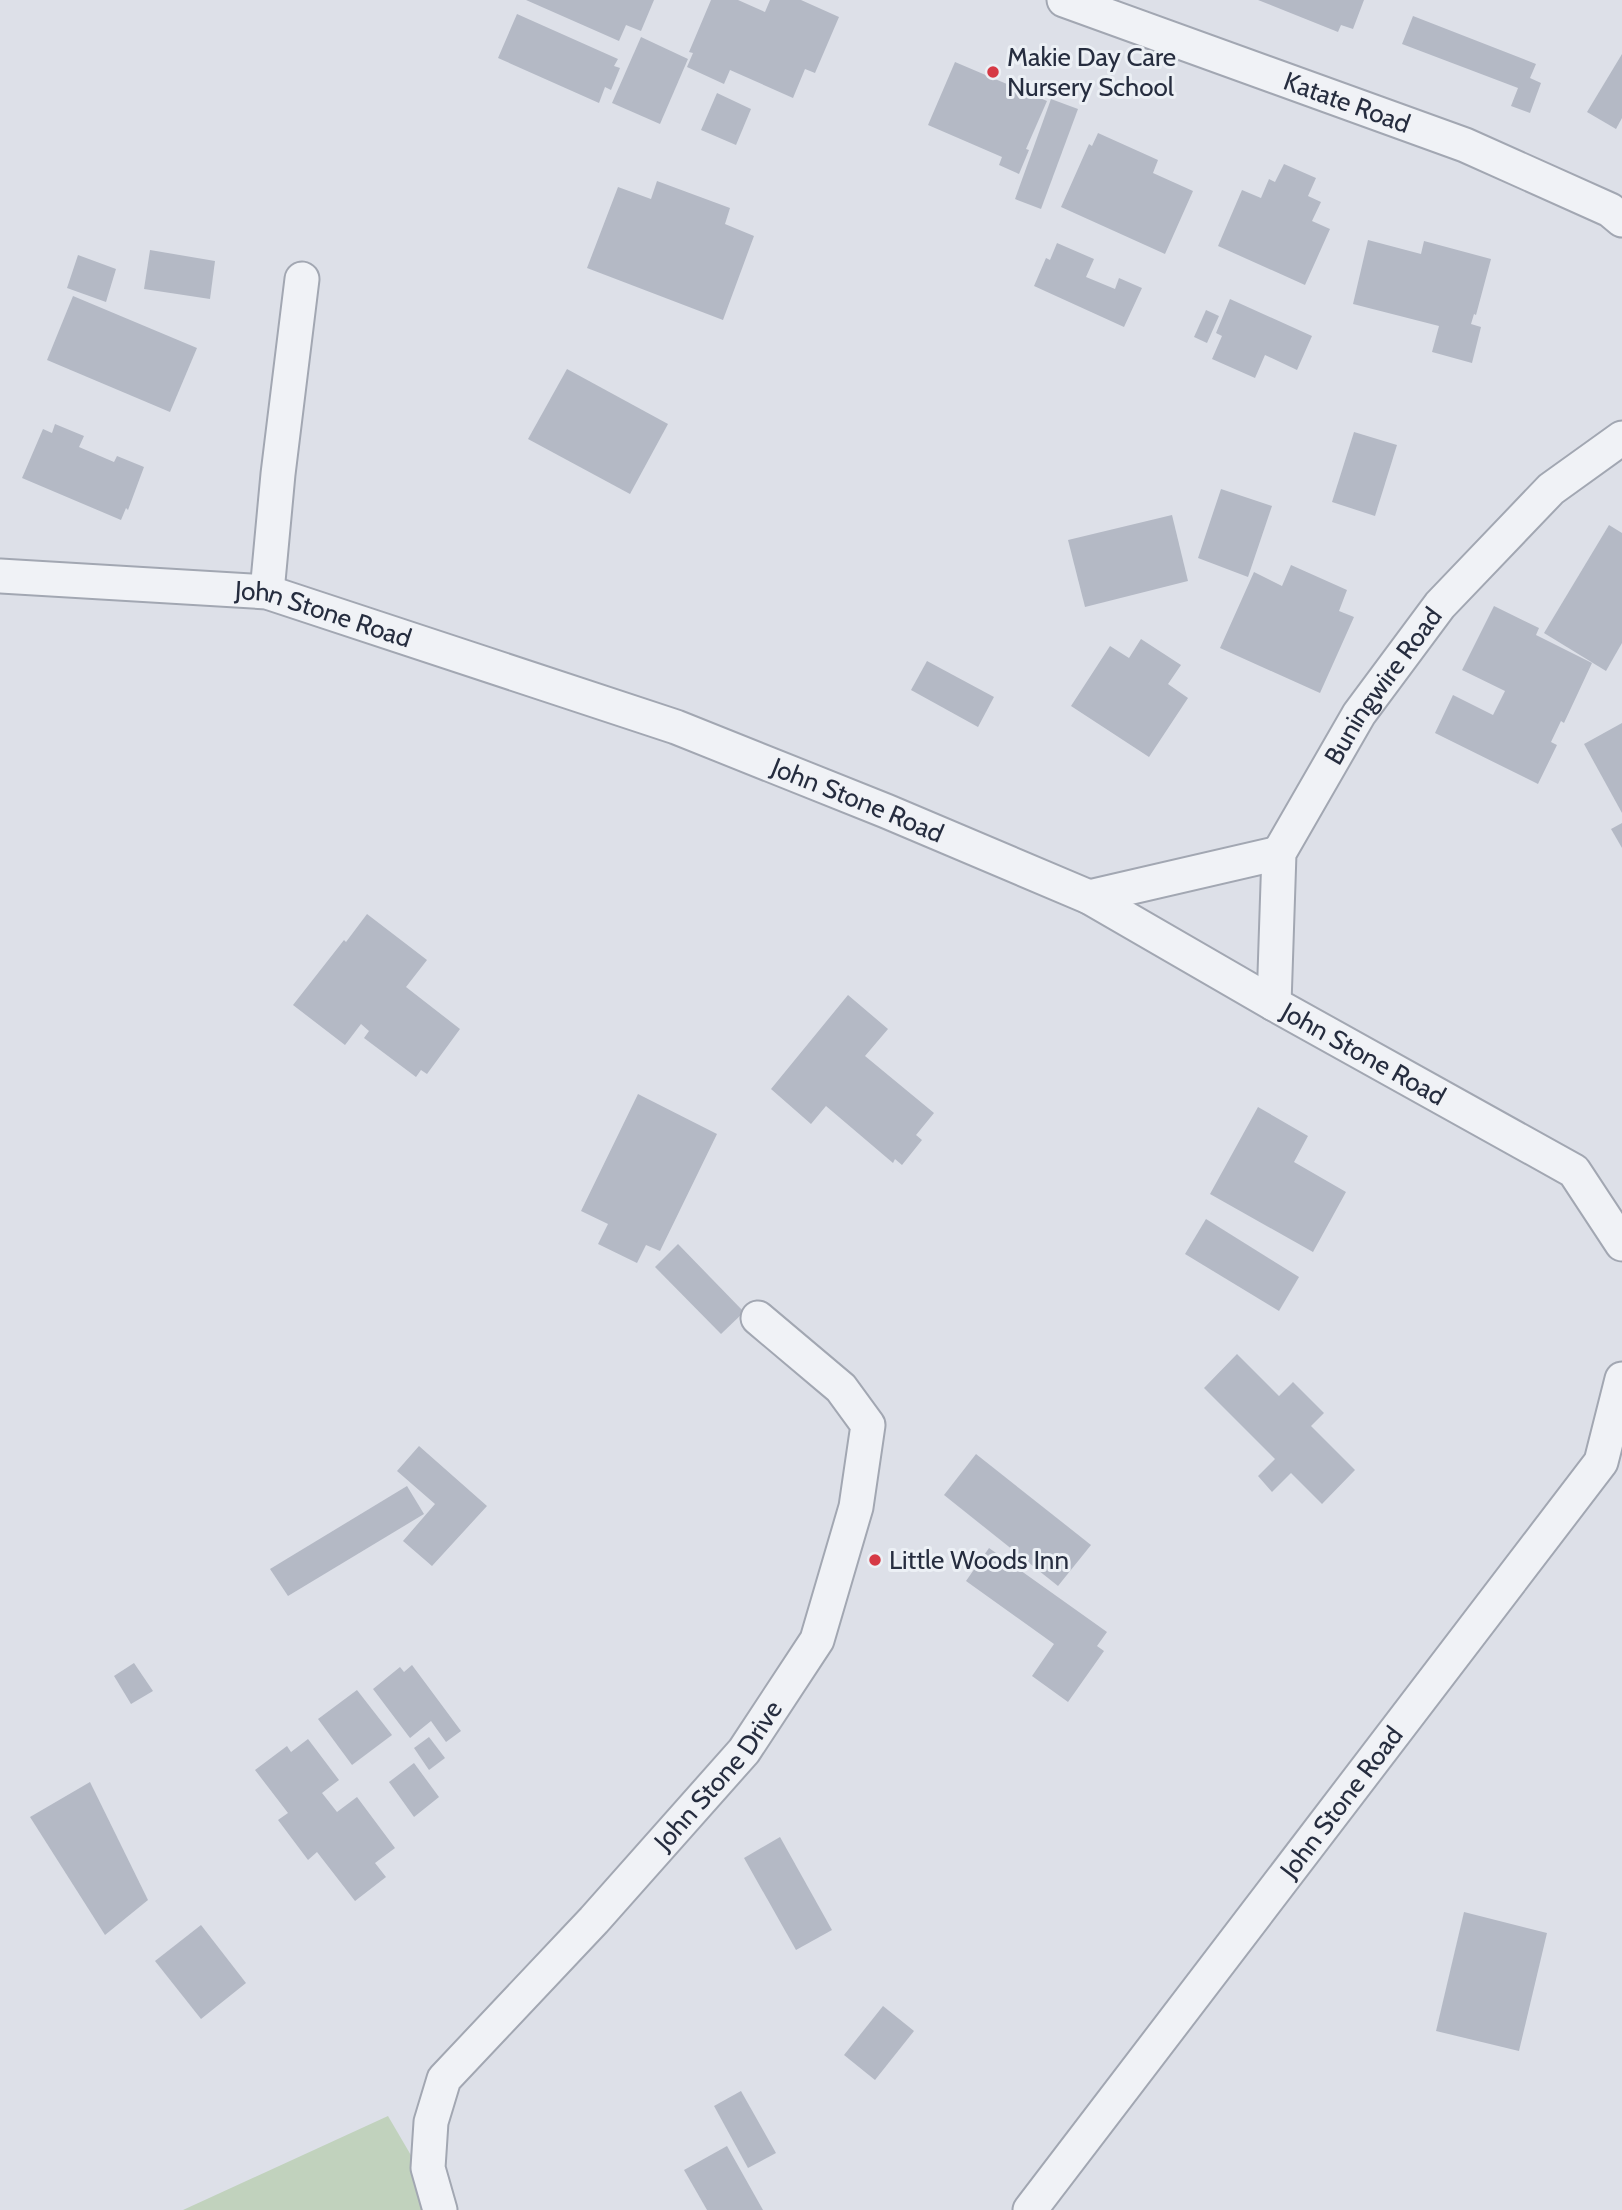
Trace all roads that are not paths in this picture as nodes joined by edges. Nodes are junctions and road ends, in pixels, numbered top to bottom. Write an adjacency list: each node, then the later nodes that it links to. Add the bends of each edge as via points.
1 (1065, 0): 2 (street, Katate Road, via 1465,145 1610,210)
2 (1622, 220)
3 (302, 278): 6 (street)
4 (1622, 438): 7 (street, Buningwire Road, via 1551,489 1440,605 1359,714)
5 (0, 576): 6 (street, John Stone Road)
6 (267, 592): 8 (street, John Stone Road, via 676,727)
7 (1279, 853): 8 (street); 9 (street, Buningwire Road)
8 (1089, 897): 9 (street, John Stone Road)
9 (1274, 1004): 10 (street, John Stone Road, via 1574,1171)
10 (1622, 1244)
11 (758, 1318): 13 (street, John Stone Drive, via 841,1388 869,1425 856,1507 817,1640 744,1751 444,2079 431,2122 428,2168)
12 (1622, 1379): 14 (street, John Stone Road, via 1601,1462)
13 (440, 2210)
14 (1030, 2210)

